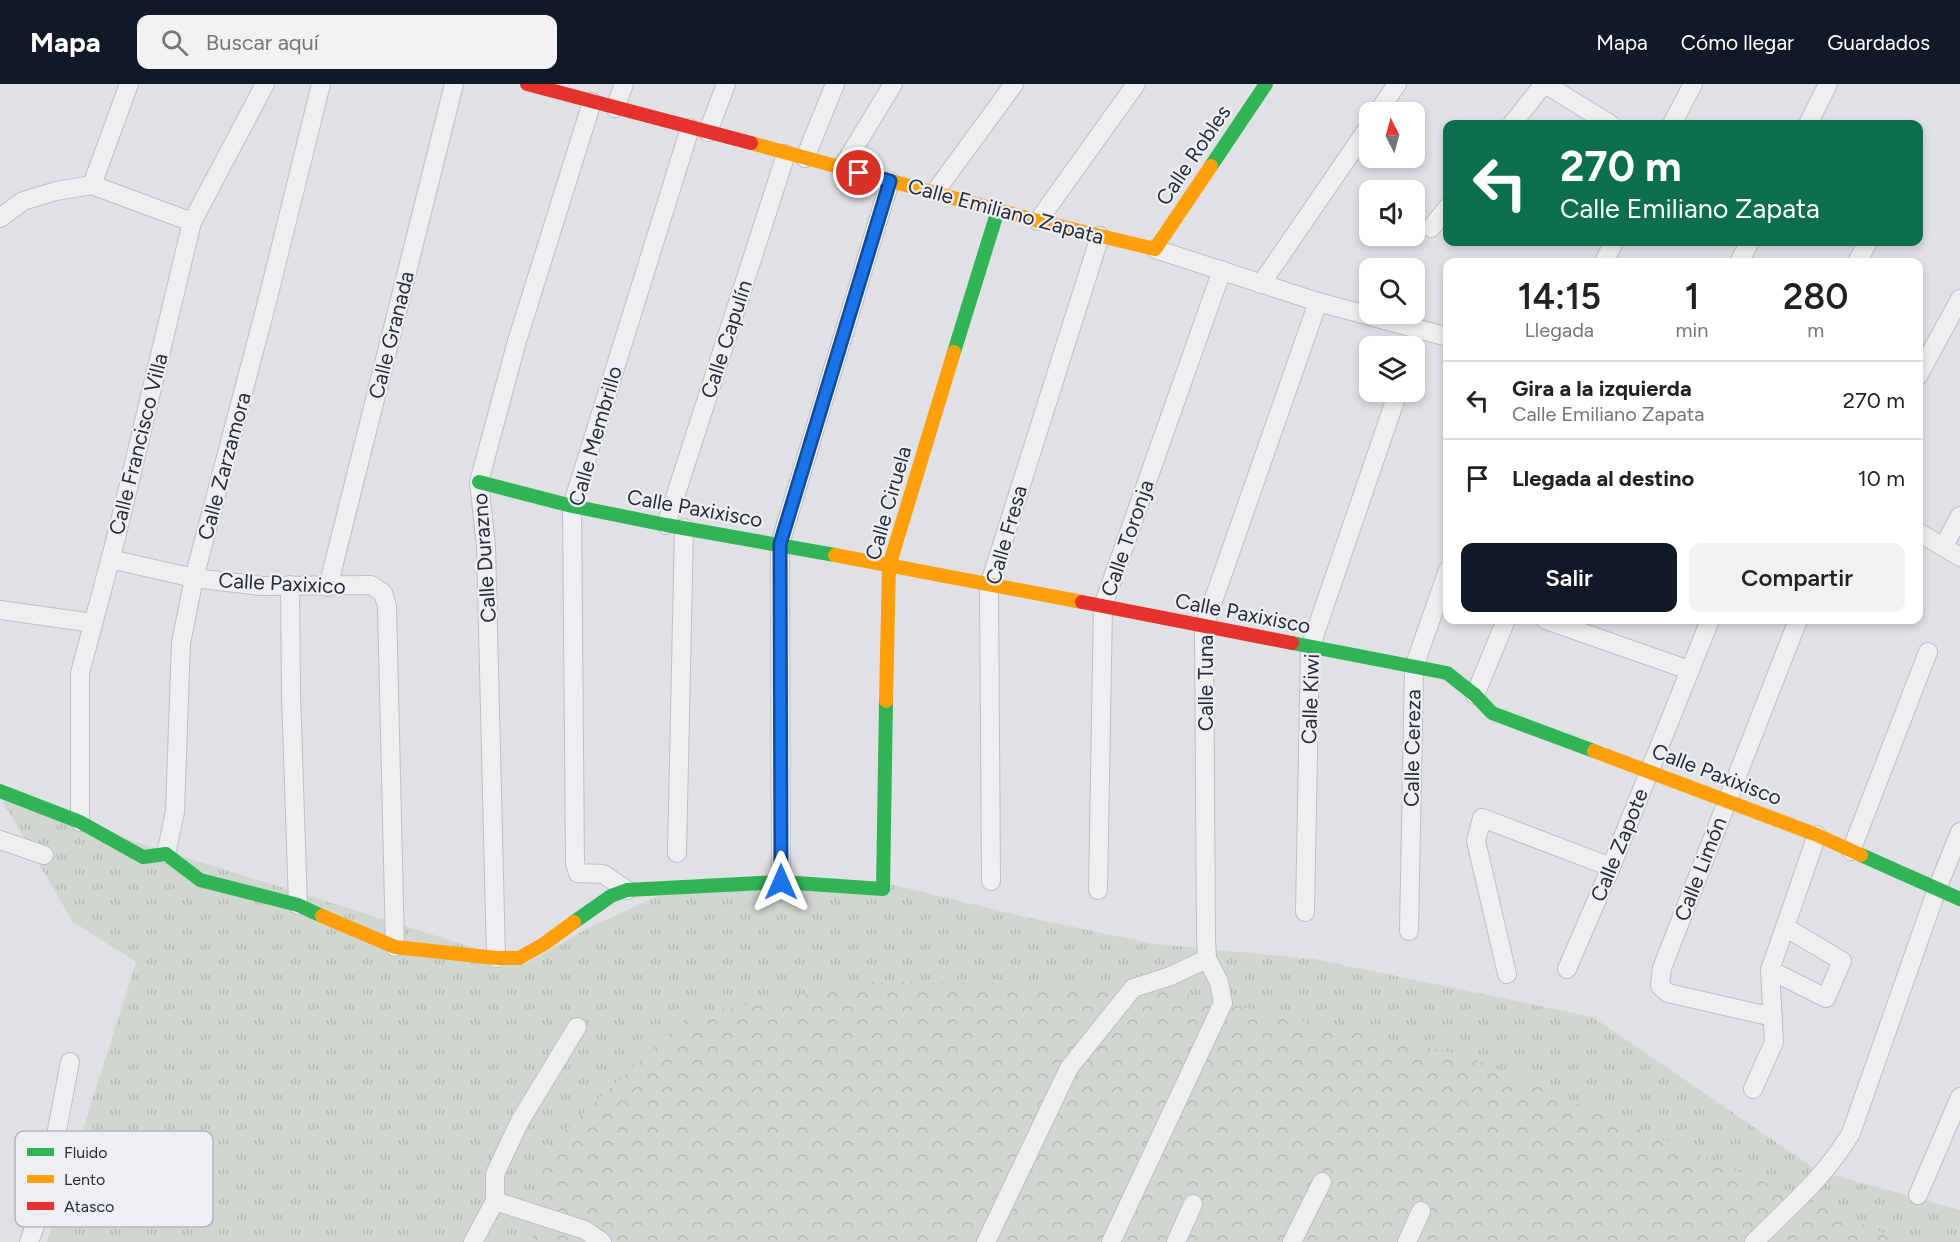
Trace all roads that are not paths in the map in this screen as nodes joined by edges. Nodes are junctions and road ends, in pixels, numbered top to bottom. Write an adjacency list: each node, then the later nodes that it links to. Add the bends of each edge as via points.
1 (129, 84): 31 (street)
2 (265, 84): 37 (street, Calle Francisco Villa)
3 (321, 84): 60 (street, Calle Zarzamora)
4 (454, 84): 64 (street, Calle Granada)
5 (527, 84): 17 (street, Calle Emiliano Zapata)
6 (624, 84): 19 (street)
7 (726, 84): 25 (street)
8 (835, 84): 28 (street)
9 (893, 84): 29 (street)
10 (1014, 84): 32 (street)
11 (1136, 84): 36 (street)
12 (1266, 84): 40 (street, Calle Robles)
13 (1397, 84): 18 (street)
14 (1545, 84): 20 (street); 21 (street)
15 (1693, 84): 22 (street)
16 (1828, 84): 23 (street)
17 (592, 102): 19 (street, Calle Emiliano Zapata); 50 (street, Calle Durazno, via 517,341)
18 (1385, 102)
19 (615, 108): 24 (street, Calle Emiliano Zapata)
20 (1515, 120)
21 (1604, 120)
22 (1674, 120)
23 (1810, 120)
24 (690, 128): 25 (street, Calle Emiliano Zapata); 51 (street, Calle Membrillo)
25 (708, 132): 27 (street, Calle Emiliano Zapata)
26 (1359, 141): 42 (street)
27 (786, 154): 28 (street, Calle Emiliano Zapata); 53 (street, Calle Capulín)
28 (805, 158): 29 (street, Calle Emiliano Zapata)
29 (842, 168): 30 (street, Calle Emiliano Zapata)
30 (890, 181): 32 (street, Calle Emiliano Zapata); 55 (street)
31 (92, 185): 35 (street, via 56,190 23,201); 37 (street)
32 (935, 192): 33 (street, Calle Emiliano Zapata)
33 (998, 210): 36 (street, Calle Emiliano Zapata); 59 (street, Calle Ciruela)
34 (1443, 213): 38 (street)
35 (0, 218)
36 (1038, 221): 39 (street, Calle Emiliano Zapata)
37 (192, 222): 58 (street, Calle Francisco Villa)
38 (1431, 228)
39 (1100, 236): 40 (street, Calle Emiliano Zapata); 63 (street, Calle Fresa)
40 (1155, 249): 41 (street, Calle Emiliano Zapata)
41 (1222, 270): 42 (street, Calle Emiliano Zapata); 65 (street, Calle Toronja)
42 (1262, 284): 44 (street, Calle Emiliano Zapata)
43 (1960, 299): 48 (street)
44 (1318, 302): 45 (street, Calle Emiliano Zapata); 72 (street, Calle Tuna)
45 (1411, 336)
46 (1443, 337): 47 (street, Calle Emiliano Zapata)
47 (1425, 338)
48 (1923, 367)
49 (1395, 402): 73 (street, Calle Kiwi)
50 (479, 482): 51 (street, Calle Paxixisco); 101 (street, Calle Durazno, via 486,546)
51 (572, 506): 53 (street, Calle Paxixisco); 93 (street, Calle Membrillo, via 575,863 578,873 603,874)
52 (1960, 516): 56 (street)
53 (675, 527): 55 (street, Calle Paxixisco); 86 (street, Calle Capulín)
54 (1923, 535): 56 (street)
55 (780, 544): 59 (street, Calle Paxixisco); 91 (street)
56 (1944, 546): 57 (street)
57 (1960, 557)
58 (110, 559): 60 (street, Calle Paxixico); 67 (street, Calle Francisco Villa)
59 (890, 566): 63 (street, Calle Paxixisco); 91 (street, Calle Ciruela, via 883,889)
60 (195, 578): 62 (street, Calle Paxixico, via 261,586); 87 (street, Calle Zarzamora, via 181,643 175,812)
61 (1443, 584): 75 (street, Calle Cereza)
62 (290, 585): 64 (street, Calle Paxixico); 96 (street)
63 (989, 586): 65 (street, Calle Paxixisco); 90 (street, Calle Fresa)
64 (328, 587): 100 (street, Calle Paxixico, via 371,585 382,593 387,606)
65 (1103, 606): 72 (street, Calle Paxixisco); 94 (street, Calle Toronja)
66 (0, 610): 67 (street)
67 (93, 623): 81 (street, Calle Francisco Villa, via 80,673)
68 (1504, 624): 77 (street)
69 (1557, 624): 76 (street)
70 (1708, 624): 76 (street, Calle Zapote)
71 (1796, 624): 80 (street, Calle Limón)
72 (1204, 627): 73 (street, Calle Paxixisco); 102 (street, Calle Tuna)
73 (1311, 648): 75 (street, Calle Paxixisco); 97 (street, Calle Kiwi)
74 (1928, 652): 85 (street)
75 (1414, 667): 77 (street, Calle Paxixisco, via 1447,673); 99 (street, Calle Cereza)
76 (1689, 670): 78 (street, Calle Zapote)
77 (1475, 695): 78 (street, Calle Paxixisco, via 1492,713)
78 (1648, 770): 80 (street, Calle Paxixisco); 89 (street, Calle Zapote)
79 (0, 790): 81 (street)
80 (1727, 800): 83 (street, Calle Paxixisco); 106 (street, Calle Limón, via 1662,968 1660,986 1668,993)
81 (80, 822): 87 (street, via 142,857)
82 (1960, 832): 92 (street)
83 (1816, 835): 85 (street, Calle Paxixisco); 98 (street)
84 (0, 840): 88 (street)
85 (1851, 851): 92 (street, Calle Paxixisco)
86 (677, 853)
87 (166, 854): 96 (street, via 200,880)
88 (44, 855)
89 (1611, 867): 103 (street, Calle Zapote); 105 (street, via 1482,818 1476,841)
90 (991, 881)
91 (781, 882): 93 (street)
92 (1937, 889): 95 (street, Calle Paxixisco); 127 (street, via 1851,1133 1822,1176)
93 (627, 890): 101 (street, via 611,896 519,958)
94 (1098, 891)
95 (1960, 899)
96 (298, 905): 100 (street)
97 (1305, 912)
98 (1785, 927): 104 (street); 104 (street, via 1842,961 1826,998)
99 (1409, 931)
100 (395, 947): 101 (street)
101 (495, 958)
102 (1208, 959): 122 (street, via 1133,988 1070,1068); 123 (street, Calle Tuna, via 1219,981 1223,1003)
103 (1567, 969)
104 (1770, 970): 106 (street)
105 (1507, 974)
106 (1773, 1017): 109 (street, via 1774,1042)
107 (577, 1027): 114 (street, via 520,1121 495,1174)
108 (70, 1062): 111 (street)
109 (1753, 1089)
110 (1958, 1108): 113 (street)
111 (57, 1131)
112 (1322, 1182): 125 (street)
113 (1918, 1195)
114 (495, 1201): 118 (street); 120 (street)
115 (1193, 1204): 124 (street)
116 (1422, 1211): 126 (street)
117 (35, 1227): 119 (street)
118 (583, 1236): 121 (street)
119 (29, 1242)
120 (473, 1242)
121 (602, 1242)
122 (986, 1242)
123 (1111, 1242)
124 (1176, 1242)
125 (1292, 1242)
126 (1407, 1242)
127 (1754, 1242)

